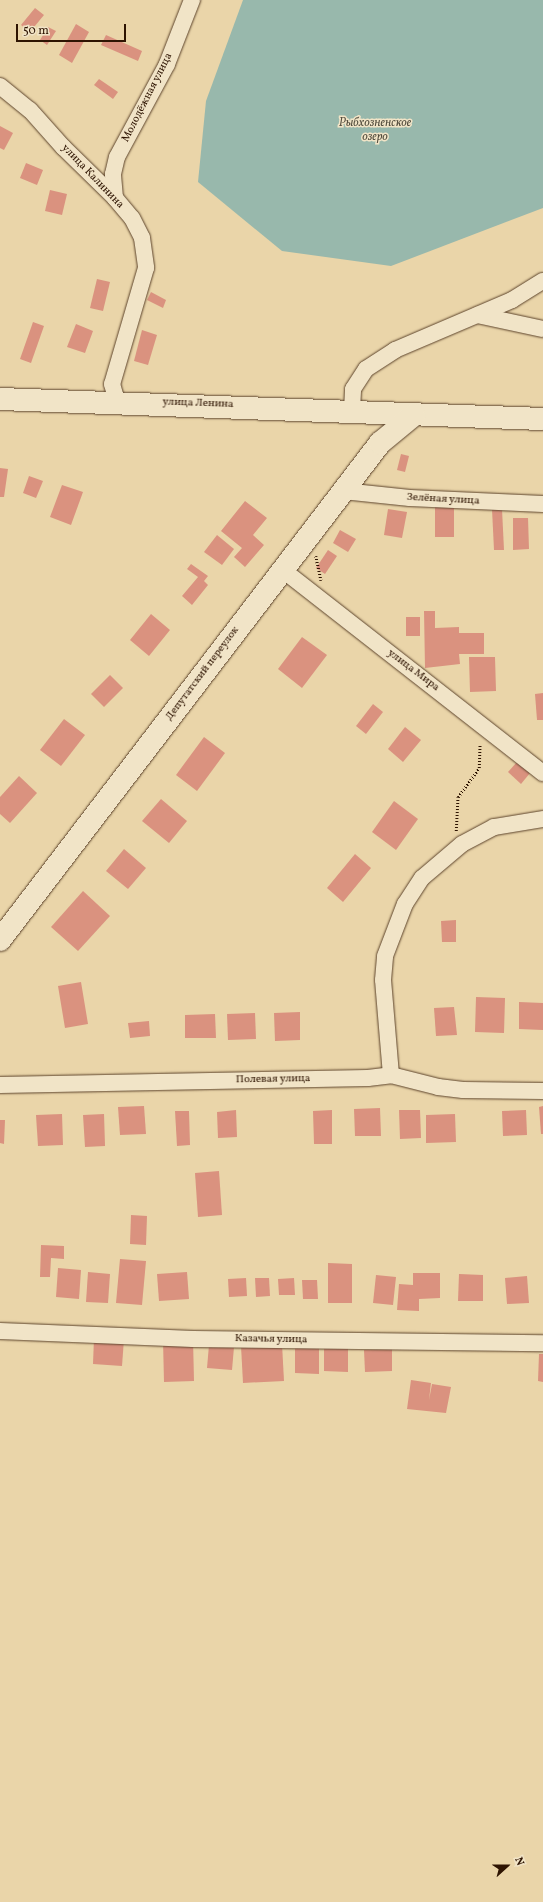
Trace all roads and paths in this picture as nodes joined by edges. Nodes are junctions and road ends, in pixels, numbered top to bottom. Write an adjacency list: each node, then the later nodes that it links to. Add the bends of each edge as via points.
1 (192, 0): 3 (street, Молодёжная улица, via 167,64 117,157 113,174)
2 (0, 86): 3 (street, улица Калинина, via 30,110 74,158)
3 (116, 198): 8 (street, улица Калинина, via 132,218 142,238 146,268 112,384)
4 (543, 281): 5 (street, via 512,300)
5 (478, 315): 6 (street); 9 (street, via 395,350 366,369 353,389)
6 (543, 329)
7 (0, 399): 8 (street, улица Ленина)
8 (117, 402): 9 (street, улица Ленина)
9 (352, 410): 10 (street, улица Ленина)
10 (405, 414): 11 (street, улица Ленина); 12 (street, Депутатский переулок)
11 (543, 418)
12 (343, 491): 13 (street, Зелёная улица, via 410,498); 15 (street, Депутатский переулок)
13 (543, 504)
14 (316, 551): 16 (path, via 318,572 324,588)
15 (283, 570): 16 (street, улица Мира); 21 (street, Депутатский переулок)
16 (322, 602): 17 (street, улица Мира)
17 (473, 717): 18 (street, улица Мира); 20 (path, via 474,736 480,744 481,760 471,780 458,797 456,836)
18 (543, 774)
19 (543, 819): 20 (street, via 494,826)
20 (462, 844): 22 (street, via 422,878 405,904 386,956 383,980)
21 (0, 940)
22 (391, 1075): 23 (street, Полевая улица, via 368,1078); 24 (street, Полевая улица, via 463,1090)
23 (0, 1085)
24 (543, 1091)
25 (0, 1331): 26 (street, Казачья улица, via 193,1339)
26 (543, 1343)

